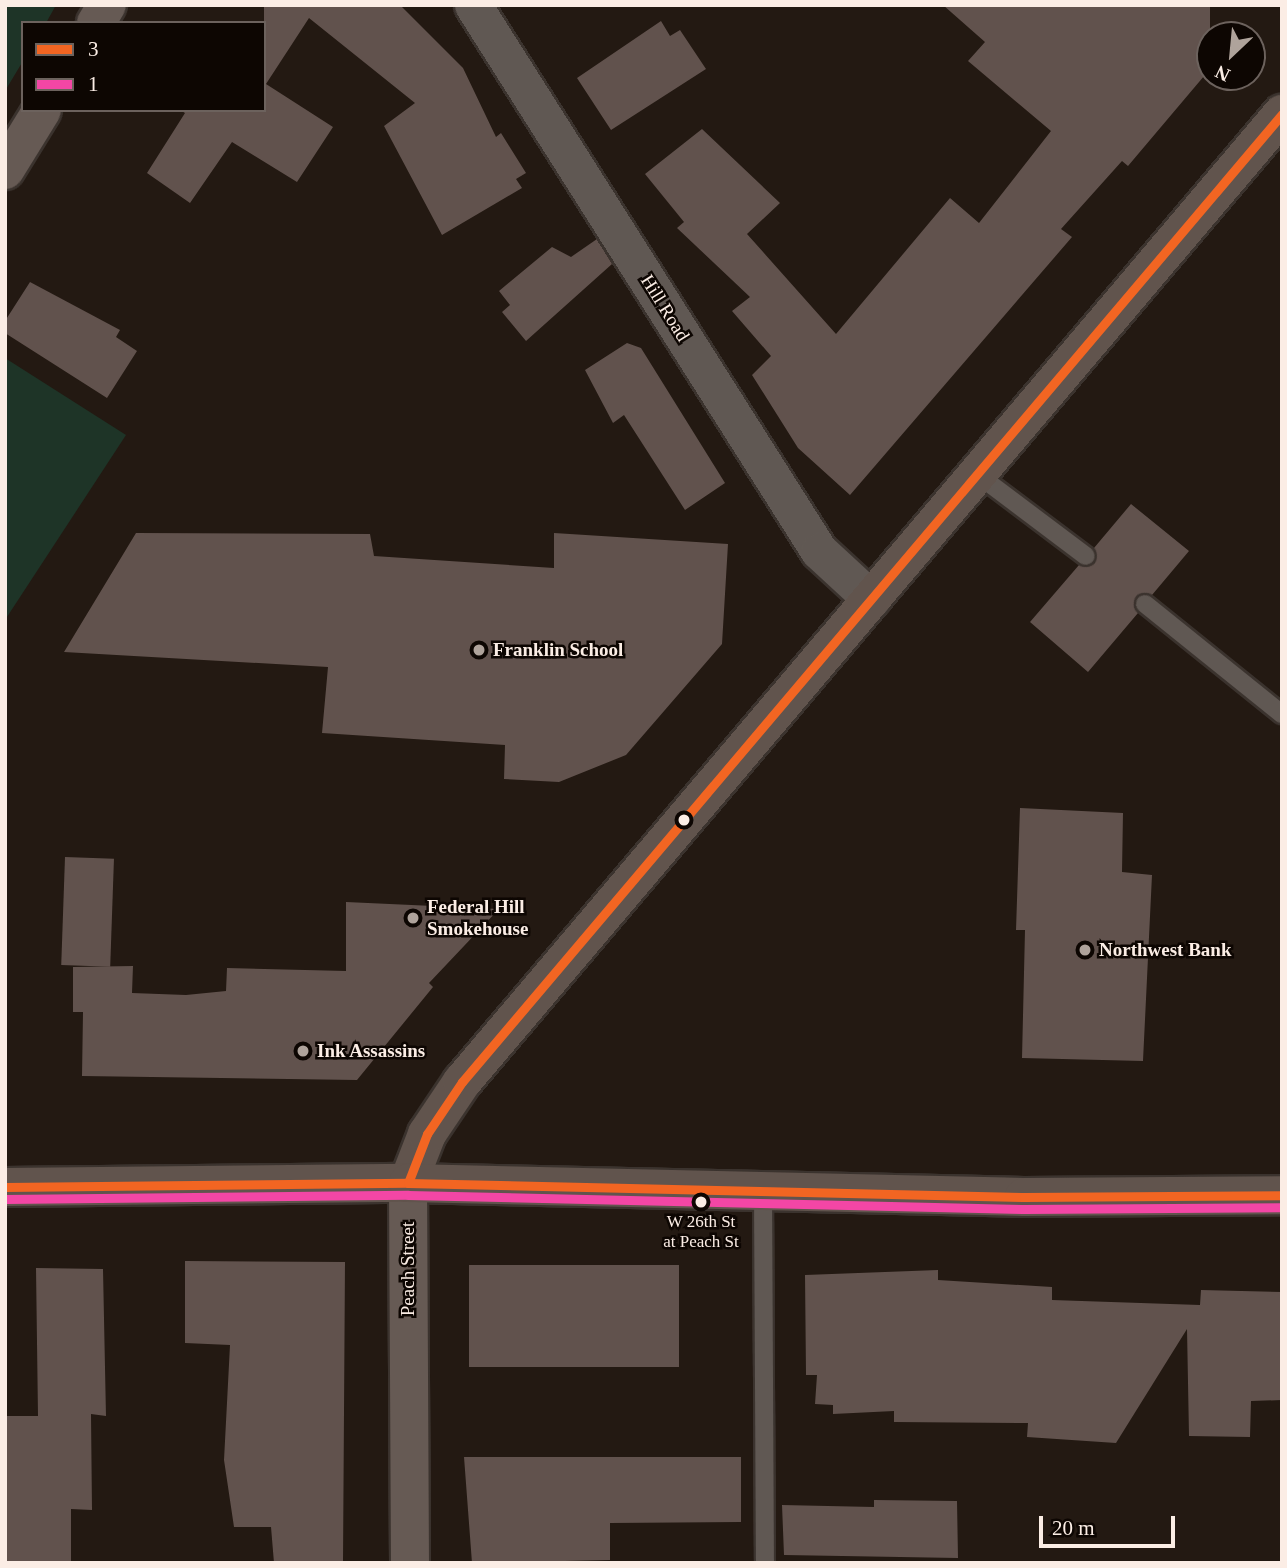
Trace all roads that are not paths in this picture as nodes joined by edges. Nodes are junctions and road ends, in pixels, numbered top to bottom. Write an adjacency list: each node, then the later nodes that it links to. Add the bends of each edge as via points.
1 (107, 5): 3 (main road)
2 (473, 5): 9 (street, Hill Road, via 819,551)
3 (97, 21)
4 (41, 112): 6 (main road)
5 (1282, 114): 7 (main road, Peach Street)
6 (5, 170)
7 (977, 474): 8 (lane); 9 (main road, Peach Street)
8 (1086, 556)
9 (871, 599): 12 (main road, Peach Street, via 455,1090 427,1134)
10 (1145, 604): 11 (lane)
11 (1282, 714)
12 (408, 1183): 13 (main road); 14 (main road); 16 (main road, Peach Street)
13 (5, 1187)
14 (764, 1191): 15 (main road); 17 (lane)
15 (1282, 1195)
16 (410, 1563)
17 (765, 1563)

